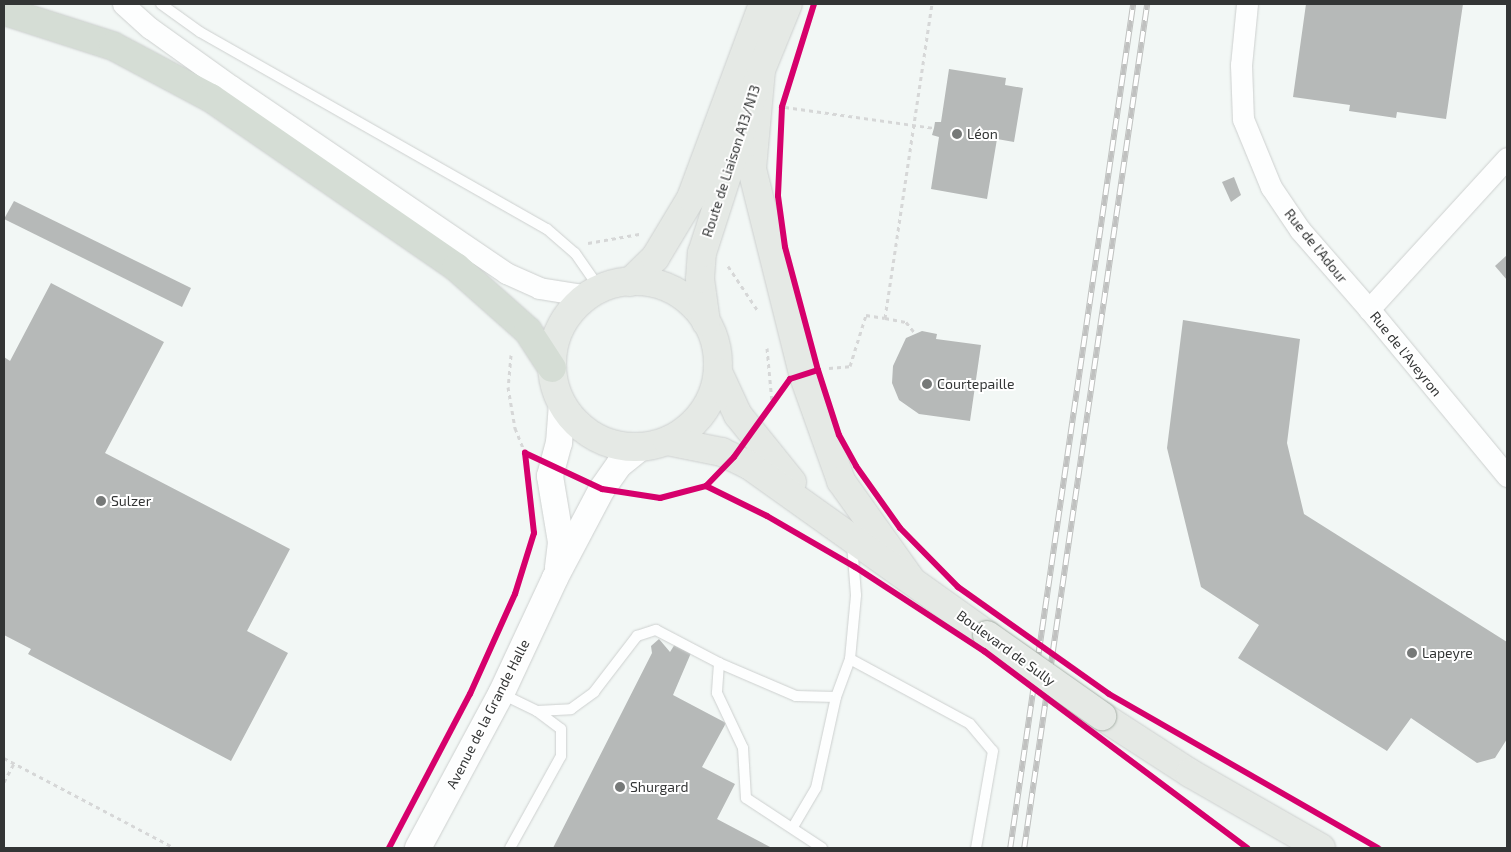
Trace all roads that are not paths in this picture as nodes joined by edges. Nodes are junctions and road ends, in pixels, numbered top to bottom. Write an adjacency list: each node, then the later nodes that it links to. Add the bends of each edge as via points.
1 (123, 4): 10 (street, via 150,28 231,86 506,273 539,288)
2 (162, 4): 10 (lane, via 208,37 547,229 575,253)
3 (763, 4): 9 (main road, Route de Liaison A13/N13, via 691,198 654,258)
4 (788, 4): 7 (main road, Route de Liaison A13/N13)
5 (1247, 4): 11 (street, Rue de l'Adour, via 1241,65 1243,118 1275,194 1300,230)
6 (4, 11): 13 (highway, via 113,46 163,69 211,98 456,267 528,331)
7 (761, 70): 12 (main road, Route de Liaison A13/N13, via 702,253 700,278); 22 (main road, via 752,169 841,480)
8 (1507, 158): 11 (street, Rue de l'Aveyron)
9 (630, 282): 10 (main road); 12 (main road, via 670,289 694,306)
10 (595, 292): 13 (main road, via 563,323 554,349)
11 (1369, 309): 18 (street, Rue de l'Aveyron)
12 (706, 322): 14 (main road, via 715,341)
13 (552, 368): 15 (main road)
14 (718, 372): 16 (main road, via 702,413); 19 (main road, via 729,401 750,433)
15 (562, 403): 17 (main road, via 577,424 598,439); 21 (street, via 559,443 549,486 561,552)
16 (667, 441): 17 (main road); 19 (main road, via 734,457)
17 (641, 447): 21 (street, via 619,465 602,489)
18 (1504, 470)
19 (826, 517): 20 (main road, Boulevard de Sully)
20 (851, 536): 22 (main road, Boulevard de Sully); 23 (lane, via 856,595)
21 (554, 578): 25 (street, Avenue de la Grande Halle)
22 (910, 578): 28 (main road, Boulevard de Sully, bridge, via 1102,716)
23 (850, 659): 26 (lane); 33 (lane, via 970,724 993,751)
24 (719, 663): 26 (lane, via 796,696); 27 (lane, via 656,630 637,636 594,692 571,709); 29 (lane, via 716,693 743,748 746,798)
25 (501, 694): 27 (lane); 30 (street, Avenue de la Grande Halle)
26 (836, 697): 29 (lane, via 816,788)
27 (536, 711): 31 (lane, via 561,729 561,756)
28 (1190, 773): 34 (main road); 35 (main road)
29 (793, 827): 32 (lane)
30 (418, 848)
31 (510, 848)
32 (822, 848)
33 (976, 848)
34 (1292, 848)
35 (1321, 848)

